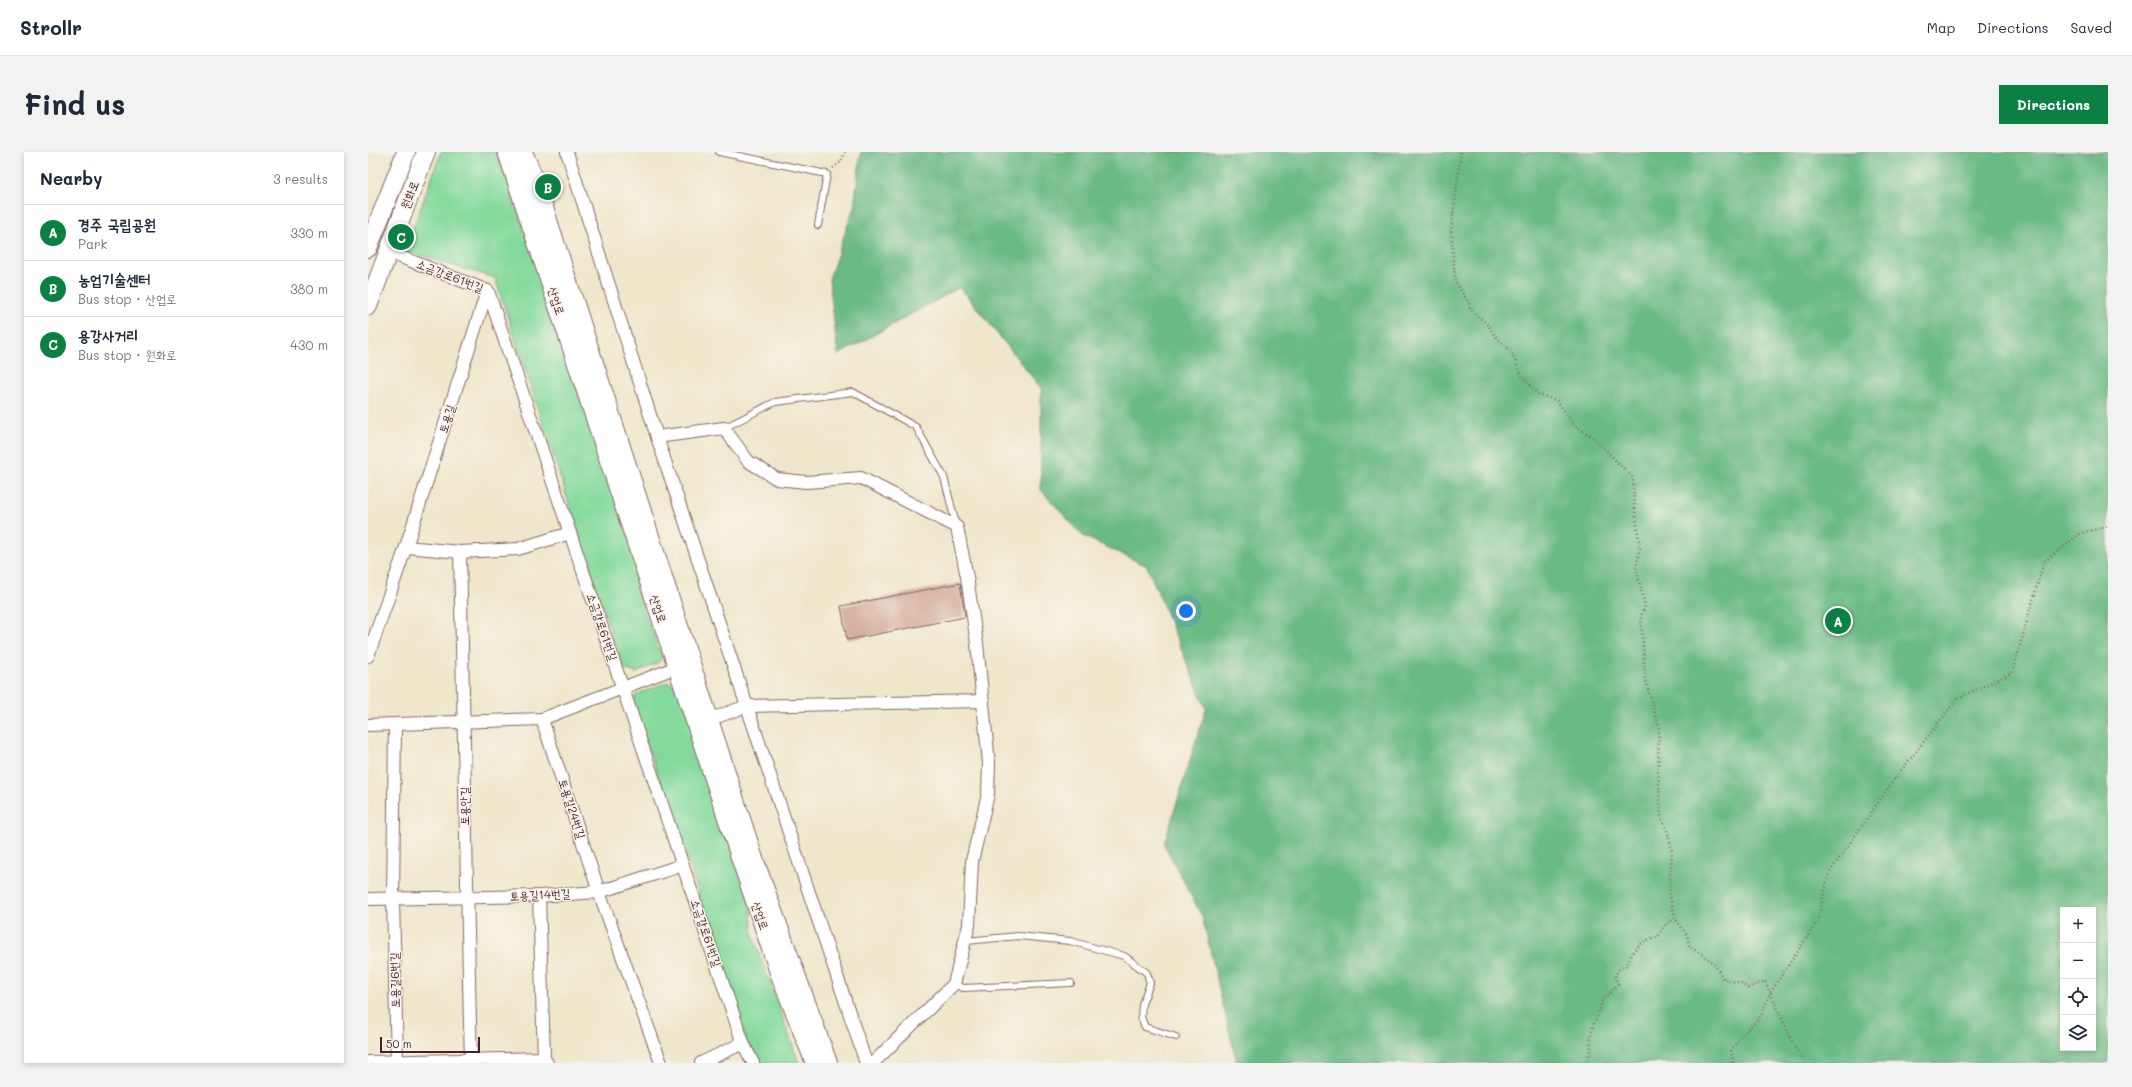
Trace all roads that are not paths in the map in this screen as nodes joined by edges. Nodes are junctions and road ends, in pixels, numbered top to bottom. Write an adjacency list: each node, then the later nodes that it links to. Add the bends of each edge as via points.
1 (406, 152): 10 (street, 원화로)
2 (426, 152): 11 (street, 원화로)
3 (507, 152): 21 (street, 산업로)
4 (523, 152): 8 (street, 산업로)
5 (531, 152): 8 (street)
6 (567, 152): 15 (street)
7 (719, 152): 9 (lane, via 827,174)
8 (536, 183): 26 (street, 산업로)
9 (818, 225)
10 (368, 248)
11 (388, 252): 12 (street, 소금강로61번길); 13 (street, 원화로)
12 (487, 290): 17 (street, 소금강로61번길); 18 (street, 토용길)
13 (368, 306)
14 (724, 428): 15 (street); 16 (street, via 748,461 777,479 806,482 861,478); 16 (lane, via 775,402 853,392 916,427 944,477)
15 (657, 437): 24 (street)
16 (957, 527): 23 (street, via 974,622)
17 (570, 533): 19 (street, via 518,549); 22 (street, 소금강로61번길)
18 (406, 547): 19 (street); 20 (street, 토용길)
19 (460, 552): 27 (street, 토용안길)
20 (368, 656)
21 (677, 668): 22 (street); 48 (street, 산업로, via 780,975)
22 (623, 688): 25 (street); 30 (street, 소금강로61번길)
23 (983, 702): 24 (street); 36 (street, via 989,763 988,794 972,861)
24 (747, 706): 26 (street); 50 (street)
25 (542, 719): 27 (street); 31 (street, 토용길24번길)
26 (708, 720): 49 (street, 산업로, via 754,859)
27 (465, 722): 29 (street); 34 (street, 토용안길)
28 (368, 725): 29 (street)
29 (395, 725): 33 (street)
30 (683, 865): 31 (street, 토용길14번길); 40 (street, 소금강로61번길)
31 (599, 892): 32 (street, 토용길14번길); 45 (street, 토용길24번길)
32 (538, 896): 34 (street, 토용길14번길); 42 (street)
33 (393, 898): 34 (street, 토용길14번길); 35 (street, 토용길14번길); 44 (street, 토용길6번길)
34 (466, 898): 41 (street, 토용안길)
35 (368, 899)
36 (966, 941): 37 (street); 39 (lane, via 1018,936 1070,940 1124,956 1146,973 1150,984 1142,1004 1141,1017 1144,1027)
37 (954, 984): 38 (lane, via 963,988); 51 (street)
38 (1071, 984)
39 (1176, 1038)
40 (743, 1043): 46 (street); 47 (street, 소금강로61번길)
41 (471, 1060): 42 (street); 44 (street)
42 (545, 1061)
43 (368, 1062): 44 (street)
44 (397, 1062)
45 (661, 1063)
46 (701, 1063)
47 (753, 1063)
48 (815, 1063)
49 (828, 1063)
50 (866, 1063)
51 (873, 1063)

